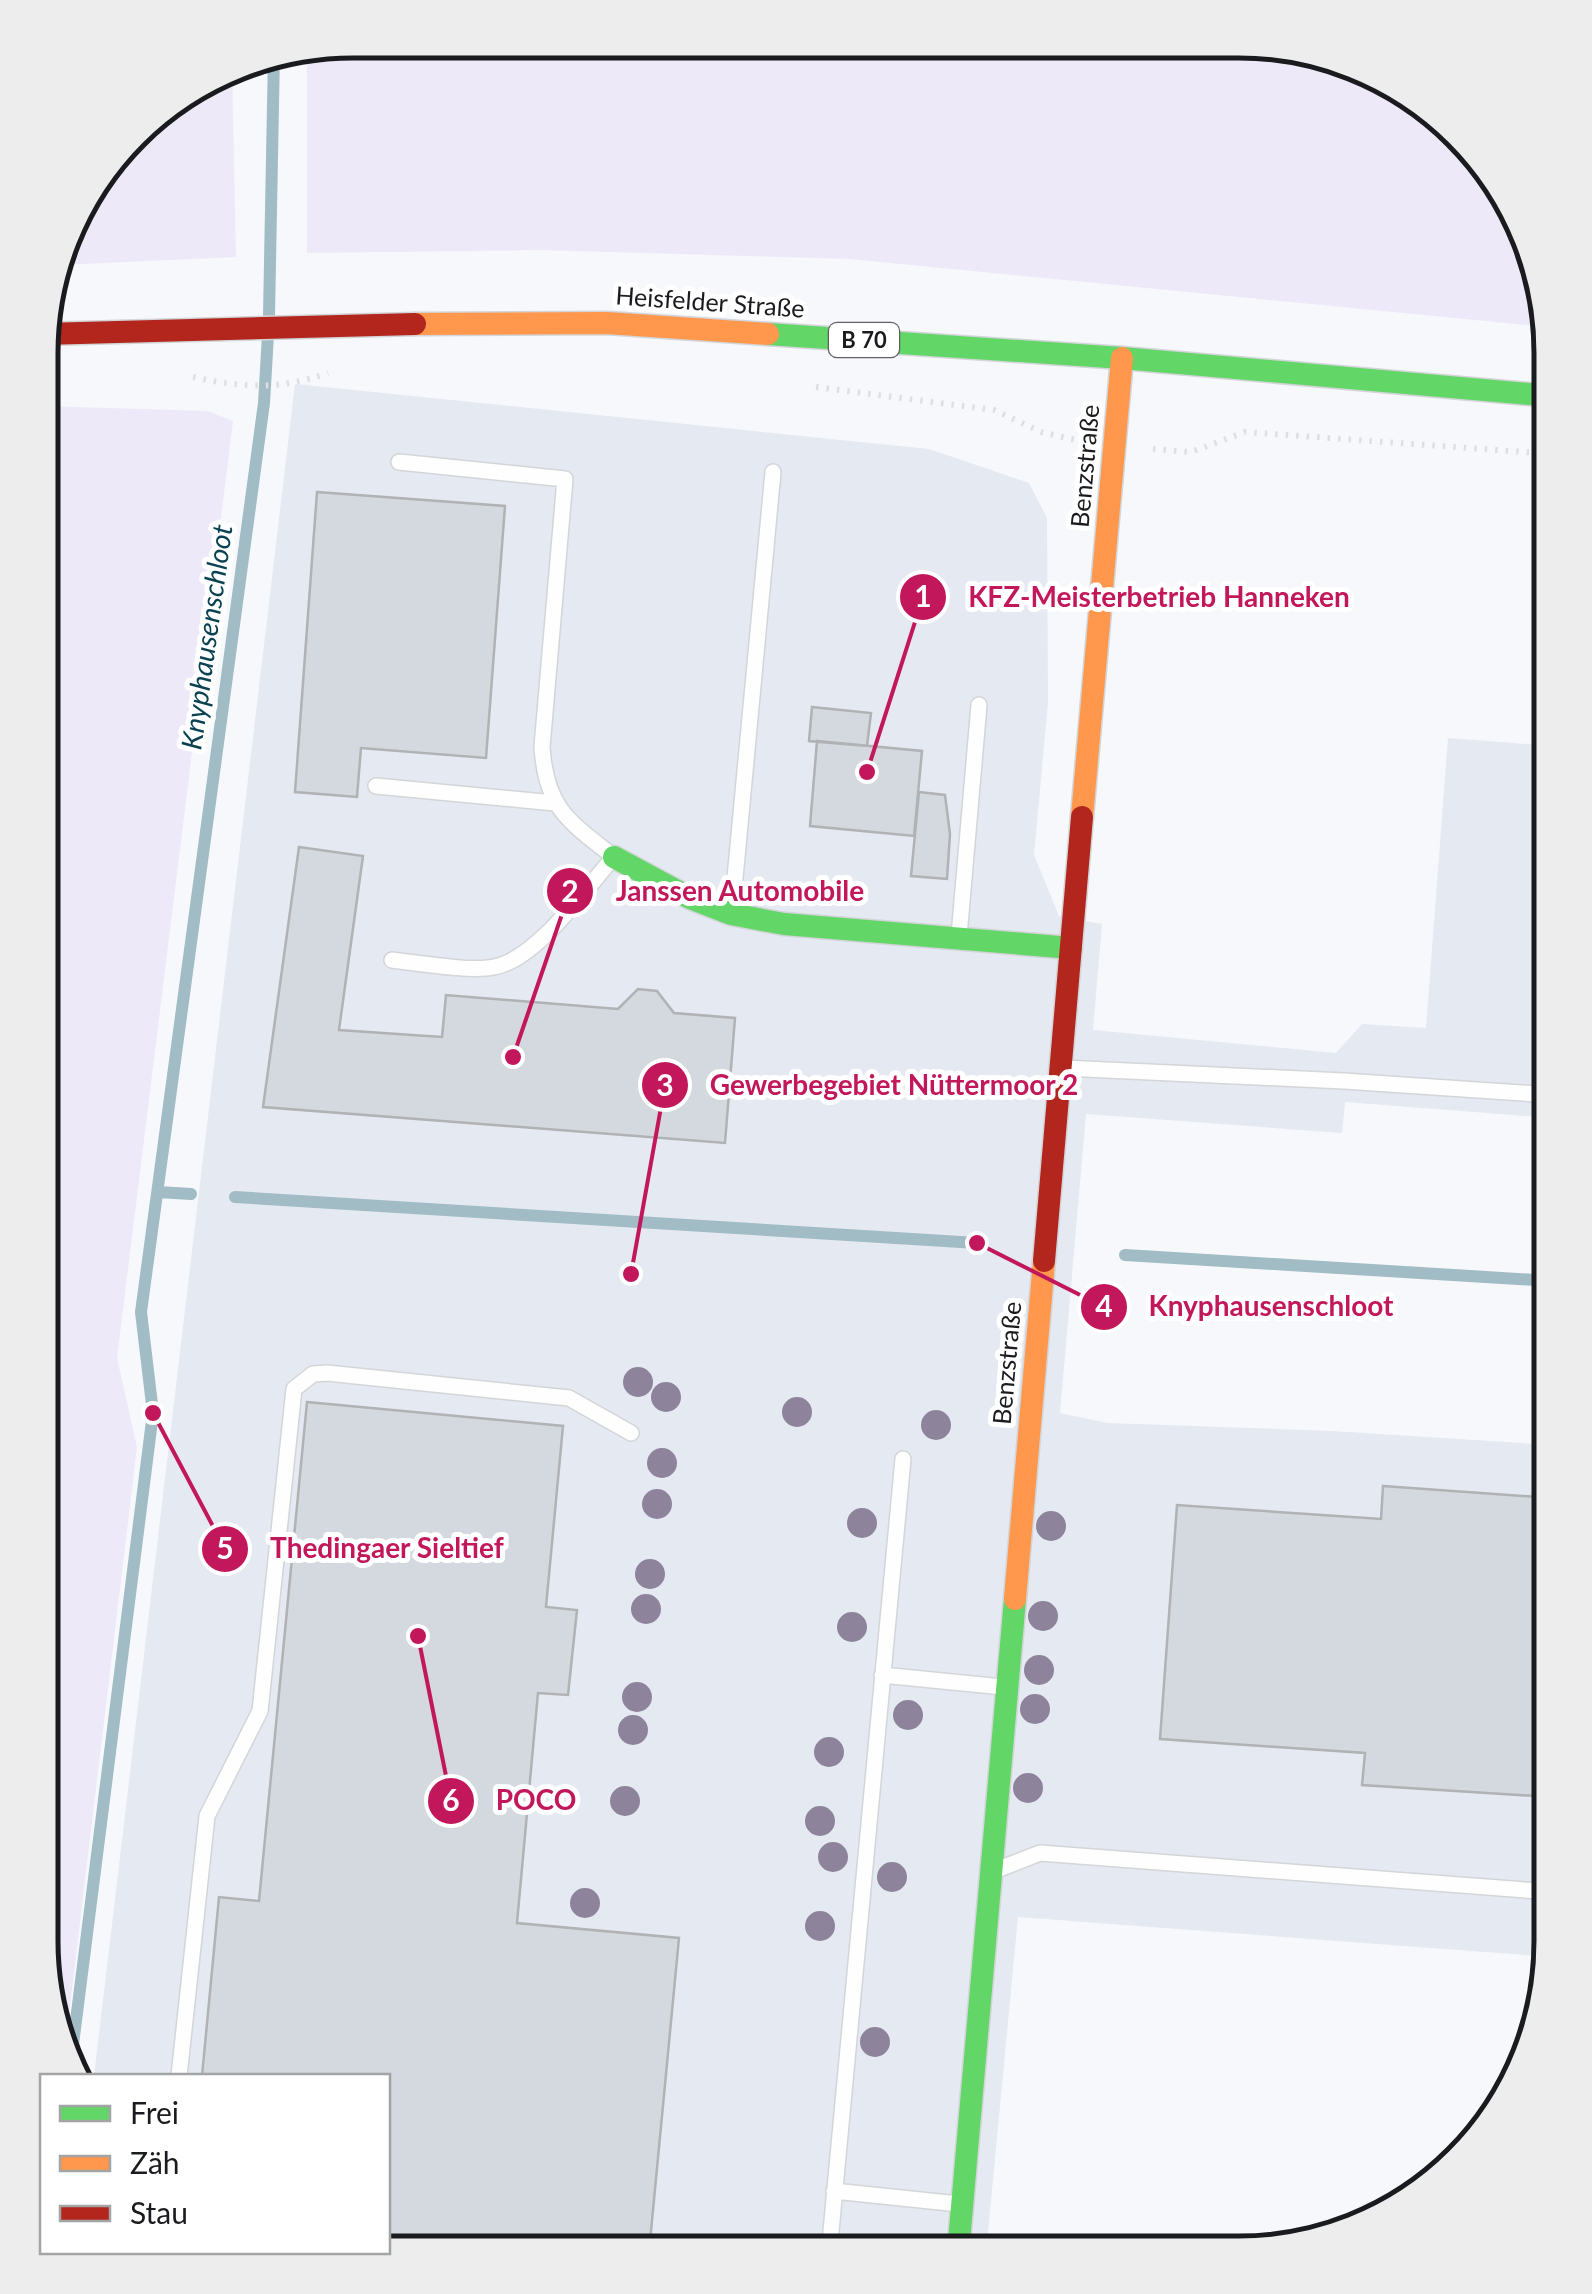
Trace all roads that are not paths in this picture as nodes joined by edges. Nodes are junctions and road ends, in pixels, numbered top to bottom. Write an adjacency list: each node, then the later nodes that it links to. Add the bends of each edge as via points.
1 (59, 333): 2 (street, Heisfelder Straße / B 70, via 607,323)
2 (1122, 358): 3 (street, Heisfelder Straße / B 70); 12 (street, Benzstraße)
3 (1534, 394)
4 (399, 462): 8 (lane, via 566,478 542,747)
5 (772, 472): 10 (lane)
6 (979, 705): 11 (lane)
7 (376, 786): 8 (lane)
8 (554, 803): 9 (lane)
9 (614, 857): 10 (street); 13 (lane, via 512,962 491,968)
10 (731, 914): 11 (street)
11 (959, 940): 12 (street)
12 (1071, 948): 14 (street, Benzstraße)
13 (392, 960)
14 (1060, 1068): 15 (lane); 19 (street, Benzstraße)
15 (1534, 1095)
16 (630, 1433): 22 (lane, via 569,1398 327,1372 294,1389 260,1711 207,1816)
17 (903, 1460): 18 (lane)
18 (882, 1675): 19 (lane); 23 (lane)
19 (1007, 1687): 20 (street, Benzstraße)
20 (991, 1872): 21 (lane, via 1040,1853); 24 (street, Benzstraße)
21 (1534, 1891)
22 (179, 2074)
23 (834, 2191): 24 (lane); 25 (lane)
24 (962, 2204): 26 (street, Benzstraße)
25 (830, 2236)
26 (959, 2236)

